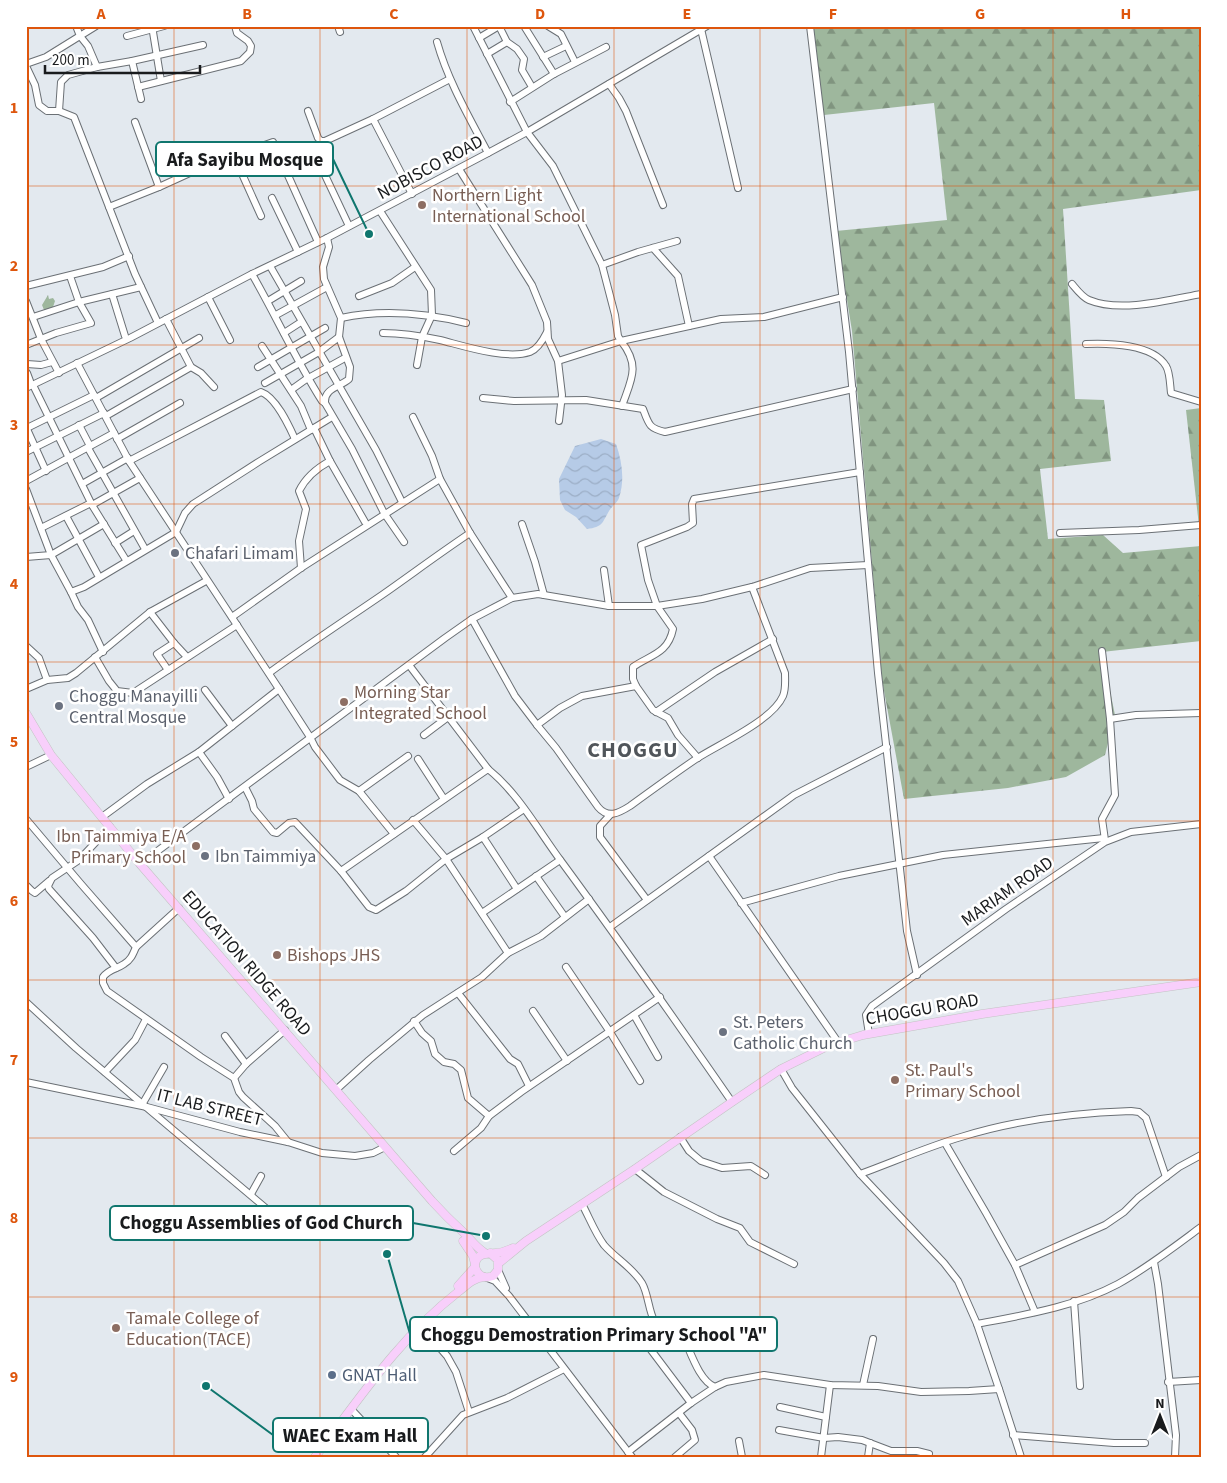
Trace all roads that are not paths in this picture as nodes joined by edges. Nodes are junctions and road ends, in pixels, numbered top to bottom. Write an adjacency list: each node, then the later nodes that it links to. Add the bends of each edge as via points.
1 (76, 26): 12 (street)
2 (96, 26): 12 (street)
3 (164, 26): 10 (street)
4 (235, 26): 29 (street, via 237,33 251,46 241,61)
5 (473, 26): 14 (street)
6 (499, 26): 14 (street); 16 (street)
7 (524, 26): 22 (street)
8 (548, 26): 18 (street, via 561,34)
9 (810, 26): 74 (street)
10 (153, 28): 13 (street); 21 (street)
11 (704, 28): 30 (street, NOBISCO ROAD); 45 (street)
12 (80, 36): 25 (street); 26 (street)
13 (127, 36)
14 (479, 38): 20 (street)
15 (437, 42): 28 (street)
16 (507, 42): 20 (street); 32 (street, via 524,59 522,70)
17 (203, 45): 21 (street)
18 (566, 46): 22 (street); 24 (street)
19 (606, 46): 24 (street)
20 (487, 54): 34 (street)
21 (158, 56): 23 (street); 29 (street)
22 (543, 56): 27 (street)
23 (132, 61): 26 (street); 31 (street)
24 (575, 62): 27 (street)
25 (26, 65): 35 (street, via 39,105 47,111)
26 (97, 67): 35 (street, via 68,75 61,82)
27 (554, 74): 32 (street)
28 (450, 79): 37 (street); 40 (street)
29 (161, 81): 31 (street)
30 (609, 84): 39 (street, NOBISCO ROAD); 48 (street, via 626,111)
31 (138, 87): 33 (street)
32 (532, 87): 34 (street)
33 (141, 100)
34 (510, 102): 39 (street)
35 (59, 111): 49 (street, via 74,117)
36 (308, 111): 37 (street, via 321,141)
37 (373, 119): 46 (street)
38 (135, 122): 44 (street)
39 (527, 132): 40 (street, NOBISCO ROAD); 59 (street, via 553,166)
40 (488, 153): 43 (street, NOBISCO ROAD)
41 (234, 156): 42 (street, via 273,142); 44 (street); 51 (street)
42 (284, 168): 52 (street, via 315,154); 55 (street)
43 (459, 168): 46 (street, NOBISCO ROAD); 89 (street, via 532,285 547,322)
44 (159, 187): 49 (street)
45 (738, 188)
46 (412, 194): 50 (street, NOBISCO ROAD)
47 (272, 198): 57 (street)
48 (663, 205)
49 (109, 206): 58 (street)
50 (380, 211): 52 (street, NOBISCO ROAD); 61 (street)
51 (261, 216)
52 (349, 226): 53 (street, NOBISCO ROAD)
53 (327, 238): 55 (street, NOBISCO ROAD); 68 (street, via 329,247 323,267)
54 (677, 241): 56 (street)
55 (318, 242): 57 (street, NOBISCO ROAD)
56 (653, 248): 59 (street); 87 (street, via 678,276)
57 (298, 252): 60 (street, NOBISCO ROAD)
58 (129, 256): 63 (street); 67 (street)
59 (602, 264): 99 (street, via 618,336)
60 (270, 266): 62 (street, NOBISCO ROAD); 69 (street)
61 (415, 267): 72 (street, via 392,283); 79 (street, via 431,290)
62 (252, 274): 73 (street, NOBISCO ROAD); 77 (street)
63 (70, 276): 66 (street); 76 (street)
64 (301, 281): 69 (street)
65 (1072, 284): 71 (street, via 1088,300 1119,305)
66 (26, 286)
67 (141, 287): 70 (street); 85 (street)
68 (327, 287): 78 (street); 82 (street)
69 (284, 291): 77 (street); 78 (street)
70 (112, 294): 76 (street); 92 (street)
71 (1201, 294)
72 (359, 296)
73 (208, 297): 83 (street, NOBISCO ROAD); 98 (street)
74 (843, 298): 87 (street, via 764,317 721,319); 125 (street)
75 (26, 301): 81 (street)
76 (79, 302): 81 (street); 97 (street, via 90,324)
77 (268, 302): 80 (street)
78 (293, 307): 80 (street); 84 (street)
79 (432, 315): 82 (street, via 381,312); 86 (street); 95 (street)
80 (276, 316): 90 (street)
81 (33, 317): 97 (street)
82 (341, 318): 94 (street)
83 (166, 319): 85 (street, NOBISCO ROAD); 104 (street)
84 (301, 322): 90 (street); 93 (street)
85 (158, 323): 110 (street, NOBISCO ROAD)
86 (466, 323)
87 (689, 326): 99 (street)
88 (325, 328): 93 (street)
89 (547, 331): 95 (street, via 538,347 522,354 495,353); 108 (street)
90 (284, 333): 103 (street)
91 (383, 333): 95 (street)
92 (125, 336)
93 (310, 337): 103 (street); 105 (street)
94 (339, 337): 105 (street); 123 (street, via 350,373 349,379)
95 (422, 337): 113 (street)
96 (199, 338): 104 (street)
97 (41, 339): 100 (street); 109 (street)
98 (230, 340)
99 (622, 341): 108 (street); 133 (street, via 634,370)
100 (26, 344)
101 (1086, 344): 130 (street, via 1111,344 1150,352 1167,367 1171,393)
102 (262, 346): 107 (street)
103 (292, 346): 107 (street); 111 (street)
104 (181, 349): 114 (street); 127 (street)
105 (318, 352): 111 (street); 116 (street)
106 (343, 359): 116 (street)
107 (272, 360): 115 (street); 119 (street)
108 (558, 361): 129 (street)
109 (52, 362): 112 (street); 118 (street)
110 (77, 363): 118 (street, NOBISCO ROAD); 127 (street)
111 (298, 363): 119 (street); 120 (street)
112 (27, 364)
113 (417, 365)
114 (191, 367): 124 (street, via 201,372); 134 (street)
115 (258, 367)
116 (328, 368): 120 (street); 123 (street)
117 (26, 372): 122 (street)
118 (59, 373): 122 (street, NOBISCO ROAD)
119 (281, 375): 121 (street); 126 (street)
120 (308, 379): 126 (street); 132 (street)
121 (265, 383)
122 (30, 385): 135 (street)
123 (338, 386): 132 (street, via 326,394); 160 (street)
124 (214, 387)
125 (853, 389): 133 (street, via 665,432 653,429 643,409); 152 (street)
126 (291, 390): 141 (street)
127 (95, 396): 134 (street); 135 (street)
128 (484, 398): 129 (street)
129 (561, 400): 133 (street); 138 (street)
130 (1201, 402)
131 (180, 403): 143 (street)
132 (325, 403): 136 (street)
133 (622, 406)
134 (104, 415): 139 (street); 143 (street)
135 (49, 416): 140 (street); 142 (street)
136 (332, 417): 141 (street); 162 (street, via 352,449)
137 (413, 417): 155 (street)
138 (559, 421)
139 (79, 425): 142 (street); 146 (street)
140 (26, 428): 145 (street)
141 (313, 429): 144 (street); 150 (street)
142 (58, 435): 145 (street); 148 (street)
143 (116, 436): 146 (street); 149 (street)
144 (295, 439): 149 (street, via 283,415 261,392); 170 (street, via 193,504)
145 (35, 447): 147 (street); 151 (street)
146 (89, 447): 148 (street); 153 (street)
147 (26, 452)
148 (69, 458): 151 (street); 157 (street)
149 (128, 460): 153 (street); 154 (street)
150 (330, 461): 164 (street); 181 (street, via 310,475 299,491 306,509 299,541)
151 (46, 471): 156 (street)
152 (860, 472): 180 (street); 190 (street, via 694,499 694,523 641,545)
153 (102, 474): 157 (street); 159 (street)
154 (140, 478): 159 (street); 170 (street)
155 (440, 479): 160 (street); 171 (street)
156 (26, 481)
157 (82, 484): 161 (street)
158 (26, 489): 168 (street)
159 (113, 493): 161 (street); 169 (street)
160 (402, 502): 162 (street)
161 (91, 504): 163 (street); 165 (street)
162 (384, 514): 175 (street); 181 (street)
163 (66, 516): 168 (street); 173 (street)
164 (365, 522)
165 (104, 524): 173 (street); 174 (street)
166 (522, 524): 187 (street)
167 (1201, 525): 172 (street)
168 (41, 528): 177 (street)
169 (134, 531): 174 (street); 176 (street)
170 (176, 532): 176 (street); 184 (street)
171 (470, 533): 188 (street); 204 (street)
172 (1060, 533)
173 (78, 539): 177 (street); 183 (street)
174 (115, 542): 179 (street)
175 (404, 542)
176 (145, 549): 179 (street)
177 (51, 555): 178 (street); 186 (street)
178 (26, 557)
179 (126, 560): 183 (street)
180 (868, 564): 185 (street, via 810,568); 219 (street)
181 (301, 568): 192 (street)
182 (604, 570): 189 (street)
183 (99, 577): 186 (street)
184 (206, 581): 191 (street); 192 (street)
185 (752, 587): 190 (street); 195 (street)
186 (71, 592): 199 (street)
187 (544, 595): 188 (street); 189 (street)
188 (512, 598): 193 (street)
189 (609, 606): 190 (street)
190 (657, 606): 206 (street, via 673,629 671,637 654,656 633,667)
191 (150, 612): 196 (street); 199 (street)
192 (232, 617): 194 (street)
193 (472, 619): 202 (street); 215 (street, via 515,696)
194 (237, 625): 201 (street); 204 (street)
195 (773, 639): 210 (street, via 715,672); 223 (street, via 785,673 783,696 764,717)
196 (174, 643): 201 (street); 203 (street, via 156,654)
197 (26, 646): 205 (street, via 39,658)
198 (1102, 651): 214 (street)
199 (102, 652): 200 (street)
200 (96, 657): 203 (street, via 117,691 129,694); 205 (street, via 68,678)
201 (187, 657): 203 (street)
202 (409, 665): 213 (street); 218 (street)
203 (168, 670)
204 (269, 673): 208 (street)
205 (47, 680): 207 (street)
206 (636, 686): 210 (street); 215 (street, via 582,696)
207 (26, 689)
208 (279, 689): 216 (street); 218 (street)
209 (205, 690): 216 (street)
210 (656, 712): 223 (street, via 668,718)
211 (26, 713): 221 (main road, EDUCATION RIDGE ROAD)
212 (1201, 713): 214 (street)
213 (448, 717): 217 (street); 226 (street)
214 (1110, 719): 240 (street, via 1115,795 1102,819)
215 (537, 725): 232 (street, via 602,812)
216 (232, 726): 220 (street)
217 (424, 735)
218 (310, 737): 227 (street); 228 (street, via 337,776)
219 (887, 747): 241 (street, via 794,795); 245 (street)
220 (199, 752): 229 (street); 233 (street)
221 (51, 755): 225 (street); 233 (main road, EDUCATION RIDGE ROAD)
222 (408, 756): 228 (street)
223 (698, 758): 232 (street, via 630,806)
224 (418, 759): 230 (street)
225 (26, 767)
226 (488, 769): 230 (street); 231 (street)
227 (245, 788): 229 (street); 247 (street, via 254,810 275,834 295,822)
228 (359, 791): 238 (street)
229 (229, 799): 244 (street)
230 (444, 799): 235 (street)
231 (524, 809): 239 (street); 243 (street)
232 (610, 815): 253 (street, via 600,826 600,837)
233 (102, 817): 237 (main road, EDUCATION RIDGE ROAD)
234 (26, 819): 246 (street)
235 (413, 820): 238 (street); 242 (street)
236 (1201, 824): 240 (street, MARIAM ROAD, via 1131,832)
237 (110, 827): 244 (main road, EDUCATION RIDGE ROAD); 246 (street, via 74,865)
238 (394, 834): 247 (street)
239 (483, 837): 242 (street); 251 (street)
240 (1105, 840): 245 (street, via 964,852); 263 (street, MARIAM ROAD)
241 (709, 856): 253 (street); 254 (street)
242 (446, 859): 247 (street, via 376,910 369,907); 256 (street)
243 (560, 860): 248 (street); 252 (street)
244 (140, 864): 255 (main road, EDUCATION RIDGE ROAD)
245 (900, 864): 254 (street, via 839,876); 263 (street, via 907,931)
246 (67, 867): 249 (street); 259 (street)
247 (341, 871)
248 (536, 876): 251 (street); 257 (street)
249 (49, 881): 250 (street, via 35,893); 262 (street, via 49,889)
250 (26, 885)
251 (517, 889): 256 (street)
252 (589, 899): 257 (street); 258 (street)
253 (647, 900): 258 (street)
254 (740, 903): 276 (street)
255 (179, 908): 259 (street); 272 (main road, EDUCATION RIDGE ROAD)
256 (482, 913): 260 (street)
257 (565, 916): 260 (street, via 541,936)
258 (610, 928): 266 (street)
259 (136, 947): 262 (street, via 131,958)
260 (508, 953): 265 (street)
261 (566, 967): 273 (street)
262 (116, 968): 270 (street, via 103,977 107,991)
263 (917, 975): 274 (street, MARIAM ROAD, via 872,1006 866,1015)
264 (1201, 982): 274 (main road, CHOGGU ROAD)
265 (458, 993): 271 (street); 286 (street, via 510,1060 518,1064)
266 (660, 997): 269 (street); 288 (street)
267 (26, 1002): 282 (street)
268 (533, 1011): 278 (street)
269 (634, 1015): 273 (street); 277 (street)
270 (146, 1020): 282 (street, via 135,1040); 283 (street)
271 (414, 1021): 287 (street); 290 (street, via 431,1041 435,1054 444,1062 459,1067 468,1098)
272 (285, 1030): 279 (street); 287 (main road, EDUCATION RIDGE ROAD)
273 (610, 1032): 278 (street); 284 (street)
274 (868, 1034): 276 (main road, CHOGGU ROAD)
275 (226, 1036): 279 (street)
276 (838, 1042): 281 (main road, CHOGGU ROAD)
277 (658, 1057)
278 (567, 1061): 286 (street)
279 (246, 1064): 283 (street)
280 (164, 1067): 289 (street)
281 (781, 1069): 288 (main road, CHOGGU ROAD); 298 (street, via 792,1088)
282 (105, 1072): 289 (street)
283 (234, 1078): 292 (street, via 243,1097)
284 (640, 1081)
285 (26, 1082): 289 (street, IT LAB STREET)
286 (529, 1086): 290 (street)
287 (337, 1089): 294 (main road, EDUCATION RIDGE ROAD)
288 (732, 1102): 291 (main road, CHOGGU ROAD)
289 (145, 1105): 292 (street, IT LAB STREET); 302 (street)
290 (489, 1116): 295 (street, via 481,1128)
291 (680, 1137): 297 (main road, CHOGGU ROAD); 299 (street, via 701,1161 722,1168 751,1166)
292 (288, 1142): 294 (street, IT LAB STREET, via 343,1156 373,1154)
293 (945, 1143): 298 (street); 301 (street, via 981,1131 1056,1117 1139,1112 1146,1118); 312 (street)
294 (384, 1147): 304 (main road, EDUCATION RIDGE ROAD)
295 (454, 1151)
296 (1201, 1155): 301 (street)
297 (635, 1169): 303 (main road, CHOGGU ROAD); 310 (street, via 664,1192 740,1228 750,1242)
298 (860, 1174): 319 (street, via 944,1263 958,1281)
299 (765, 1175)
300 (262, 1176): 302 (street)
301 (1166, 1177): 312 (street, via 1105,1225)
302 (251, 1194): 306 (street)
303 (582, 1204): 307 (main road, CHOGGU ROAD); 321 (street, via 605,1246 642,1284 653,1319)
304 (455, 1226): 308 (main road, EDUCATION RIDGE ROAD); 311 (main road, EDUCATION RIDGE ROAD, via 470,1250)
305 (1201, 1227): 309 (street)
306 (292, 1231)
307 (526, 1241): 308 (main road, CHOGGU ROAD, via 500,1253); 313 (main road, CHOGGU ROAD)
308 (487, 1253): 311 (main road, via 480,1255); 313 (main road, via 496,1257)
309 (1154, 1262): 317 (street, via 1116,1284); 325 (street)
310 (794, 1264)
311 (474, 1265): 314 (main road, via 479,1275); 316 (main road)
312 (1015, 1265): 318 (street)
313 (499, 1267): 314 (main road, via 493,1276); 315 (street)
314 (484, 1277): 315 (street, via 495,1281); 316 (main road, via 475,1279)
315 (509, 1296): 323 (street)
316 (446, 1301): 320 (main road)
317 (1074, 1301): 318 (street); 328 (street)
318 (1035, 1312): 319 (street)
319 (977, 1324): 330 (street)
320 (420, 1325): 333 (main road); 334 (street, via 447,1356 456,1372)
321 (663, 1325): 329 (street, via 679,1328 702,1377); 331 (street, via 645,1342)
322 (873, 1339): 327 (street)
323 (564, 1369): 334 (street, via 507,1398); 343 (street)
324 (1201, 1380): 325 (street)
325 (1168, 1382): 353 (street, via 1176,1435)
326 (830, 1385): 327 (street); 329 (street, via 764,1375); 336 (street)
327 (863, 1386): 330 (street, via 921,1392)
328 (1080, 1386)
329 (714, 1387): 331 (street)
330 (999, 1388): 338 (street)
331 (691, 1403): 335 (street)
332 (780, 1407): 336 (street)
333 (351, 1409): 345 (main road); 346 (street)
334 (469, 1412): 347 (street)
335 (678, 1413): 343 (street); 348 (street, via 692,1430 695,1440)
336 (826, 1417): 339 (street)
337 (779, 1430): 339 (street)
338 (1013, 1435): 342 (street); 352 (street)
339 (824, 1438): 341 (street, via 838,1437); 350 (street)
340 (738, 1441): 349 (street)
341 (870, 1443): 344 (street, via 891,1451); 351 (street)
342 (1145, 1443)
343 (630, 1454)
344 (929, 1454)
345 (315, 1457)
346 (396, 1457)
347 (425, 1457)
348 (675, 1457)
349 (742, 1457)
350 (821, 1457)
351 (868, 1457)
352 (1021, 1457)
353 (1175, 1457)

